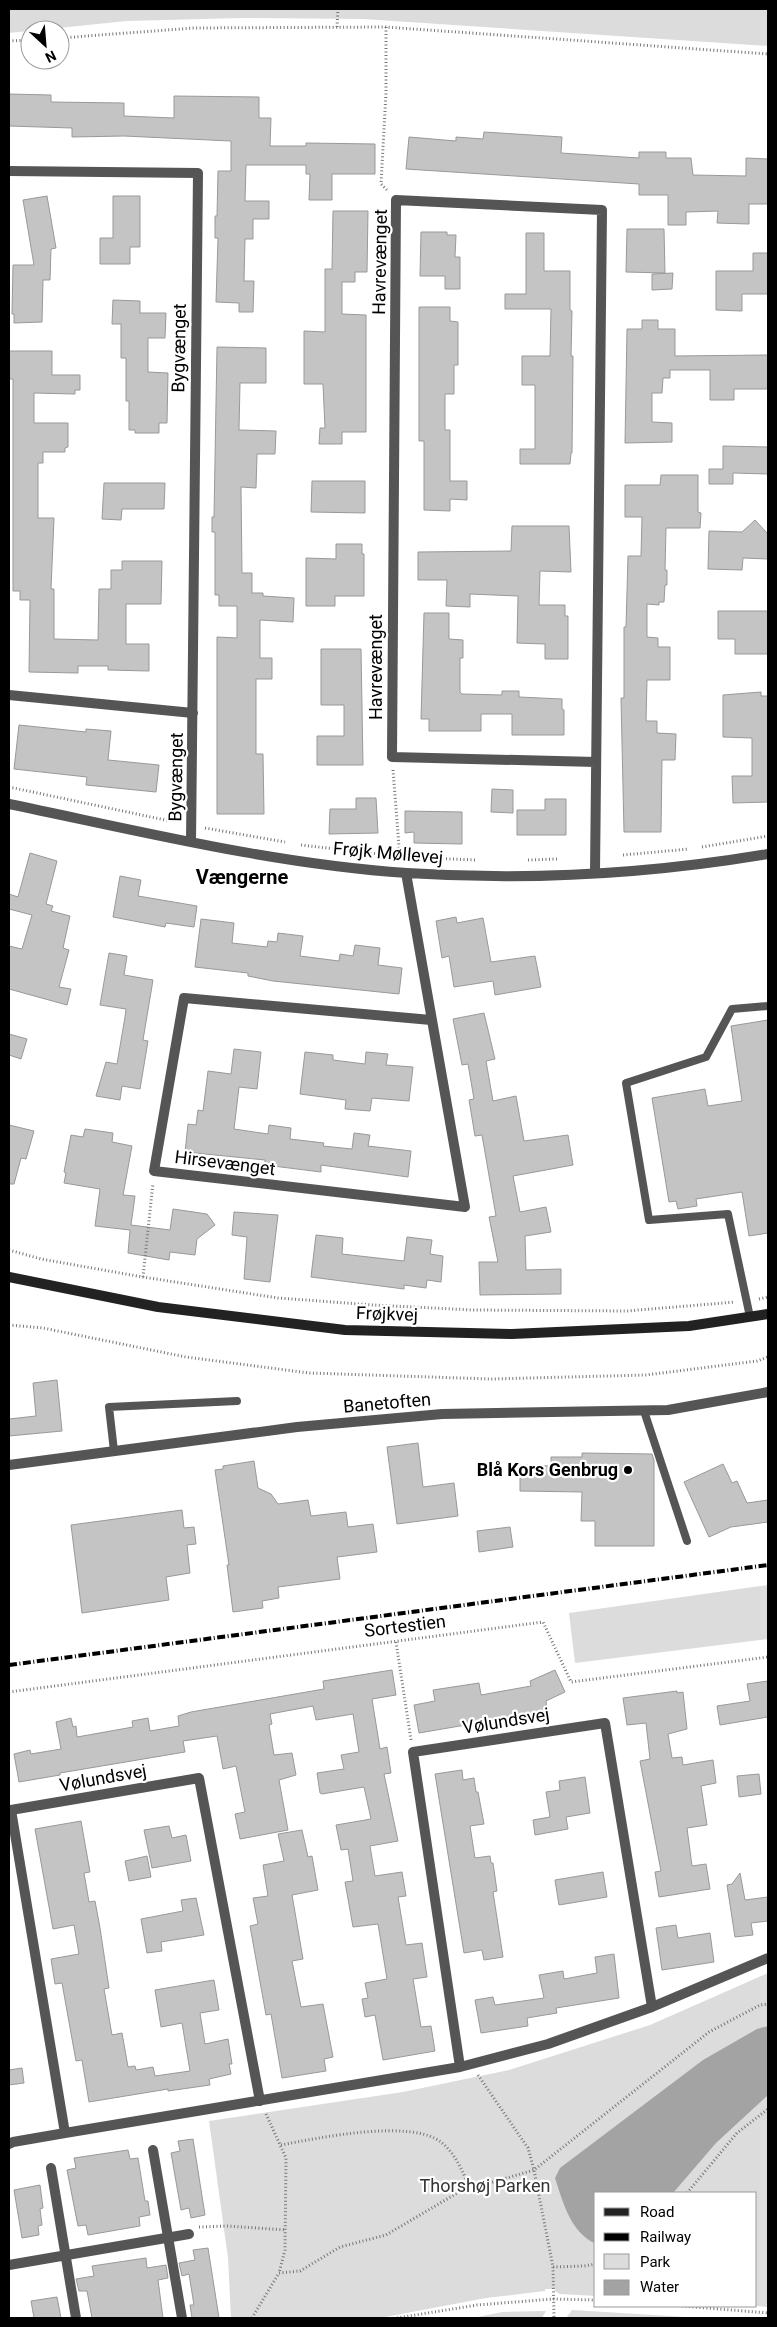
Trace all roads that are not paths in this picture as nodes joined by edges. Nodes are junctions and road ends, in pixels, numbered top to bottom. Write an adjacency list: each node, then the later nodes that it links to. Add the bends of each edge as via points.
1 (9, 171): 3 (street, Bygvænget, via 198,173)
2 (9, 695): 3 (street, Bygvænget)
3 (193, 713): 6 (street, Bygvænget)
4 (596, 762): 4 (street, Havrevænget, via 602,210 396,200 392,757); 9 (street, Havrevænget)
5 (9, 806): 6 (street, Frøjk Møllevej)
6 (191, 842): 8 (street, Frøjk Møllevej, via 295,860)
7 (768, 854): 9 (street, Frøjk Møllevej, via 698,866)
8 (406, 873): 9 (street, Frøjk Møllevej, via 511,877); 11 (street, Hirsevænget)
9 (595, 873)
10 (768, 1006): 14 (lane, via 732,1009 706,1057 626,1083 649,1220 728,1214)
11 (431, 1020): 11 (street, Hirsevænget, via 465,1207 154,1171 184,998)
12 (9, 1277): 14 (street, Frøjkvej, via 158,1307 346,1330 512,1334 689,1326)
13 (768, 1314): 14 (street, Frøjkvej)
14 (750, 1317)
15 (768, 1392): 17 (street, Banetoften, via 668,1410)
16 (237, 1401): 18 (lane, via 109,1407)
17 (644, 1411): 18 (street, Banetoften, via 442,1414 297,1427); 20 (lane)
18 (114, 1451): 19 (street, Banetoften)
19 (9, 1465)
20 (686, 1541)
21 (768, 1958): 22 (street)
22 (652, 2007): 23 (street, via 548,2044); 23 (street, Vølundsvej, via 605,1723 413,1752)
23 (460, 2067): 24 (street)
24 (260, 2101): 25 (street); 25 (street, Vølundsvej, via 199,1778 11,1810)
25 (65, 2132): 26 (street)
26 (9, 2144)
27 (154, 2150): 30 (street)
28 (51, 2168): 31 (street)
29 (189, 2234): 30 (street)
30 (168, 2238): 31 (street); 34 (street)
31 (65, 2255): 32 (street); 33 (street)
32 (9, 2265)
33 (76, 2318)
34 (182, 2318)

